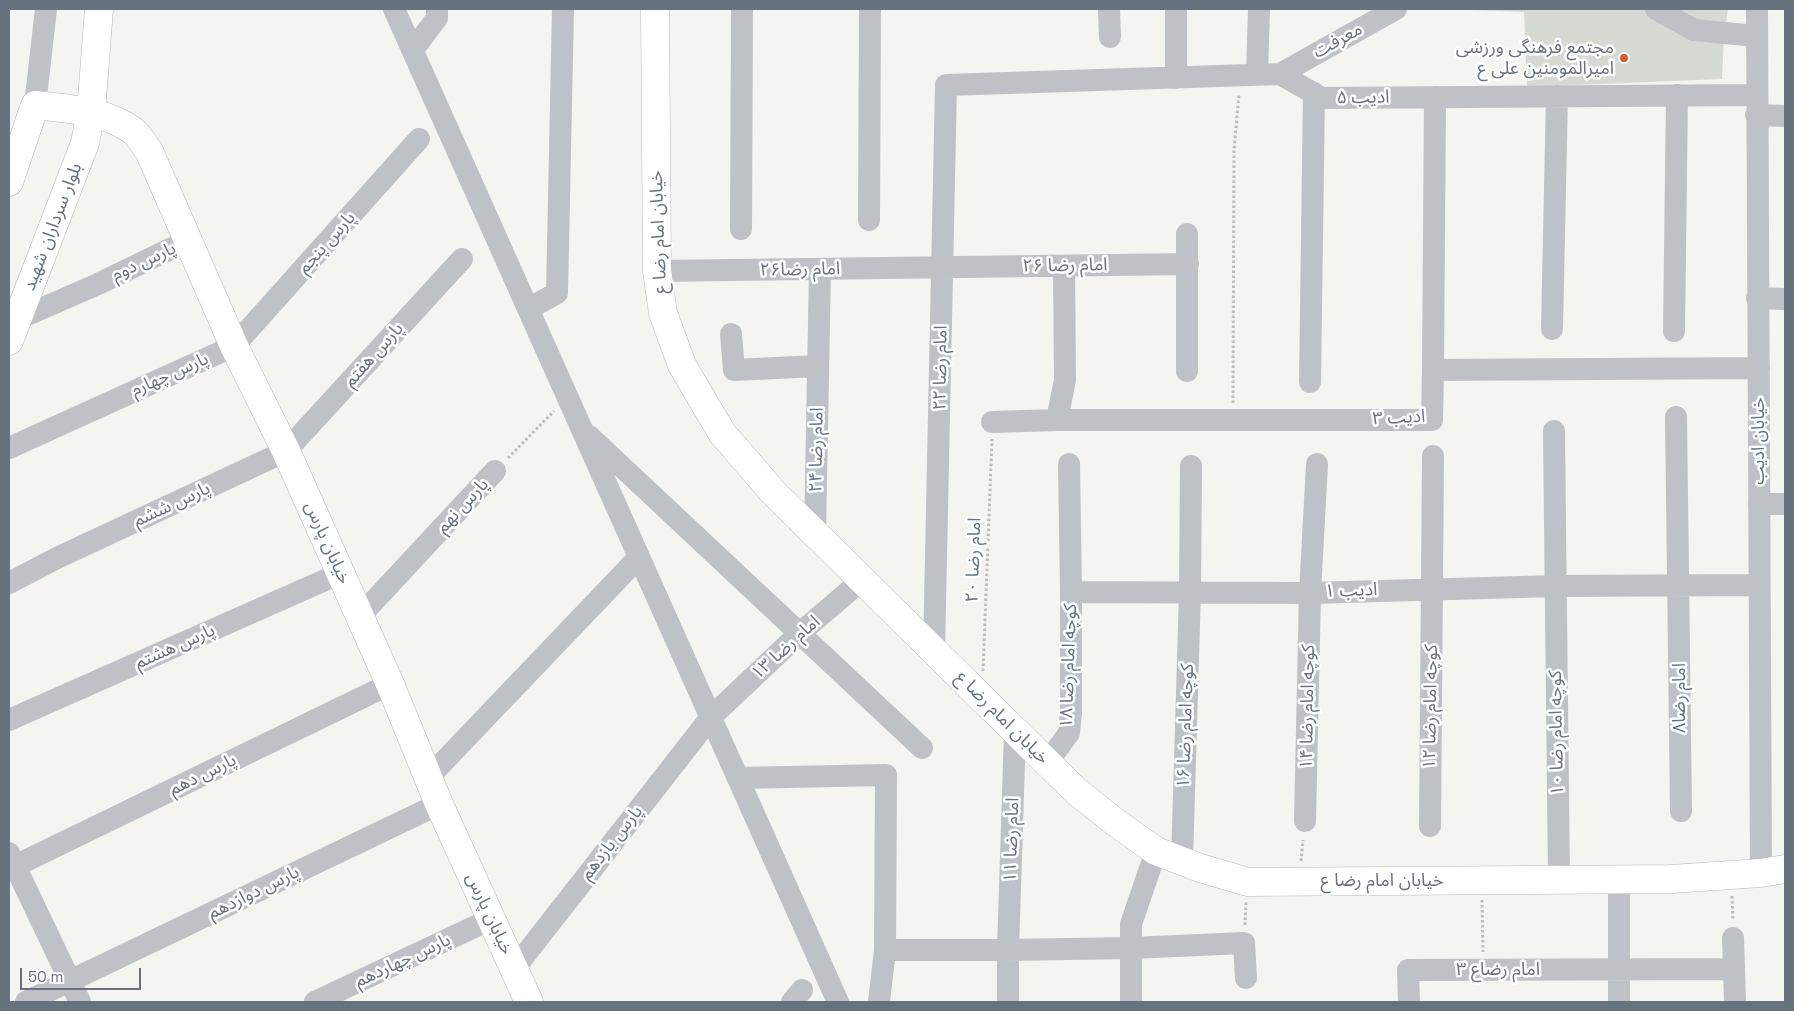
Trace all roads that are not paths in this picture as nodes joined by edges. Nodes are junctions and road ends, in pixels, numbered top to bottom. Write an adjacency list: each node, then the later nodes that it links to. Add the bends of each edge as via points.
1 (46, 9): 26 (street)
2 (99, 9): 28 (main road, بلوار سرداران شهید)
3 (394, 9): 17 (street)
4 (437, 9): 17 (street, via 437,18)
5 (563, 9): 44 (street, via 557,293)
6 (656, 9): 41 (main road, خیابان امام رضا ع)
7 (742, 9): 33 (street)
8 (870, 9): 32 (street)
9 (1108, 9): 16 (street)
10 (1176, 9): 20 (street)
11 (1259, 9): 18 (street)
12 (1396, 9): 19 (street, معرفت)
13 (1656, 9): 15 (street, via 1694,30)
14 (1756, 9): 15 (street, خیابان ادیب)
15 (1756, 36): 27 (street, خیابان ادیب)
16 (1110, 37)
17 (413, 50): 44 (street)
18 (1256, 74): 19 (street, ادیب ۵); 20 (street, ادیب ۵)
19 (1280, 74): 22 (street, ادیب ۵)
20 (1176, 78): 21 (street, ادیب ۵)
21 (946, 85): 39 (street, امام رضا ۲۲)
22 (1314, 93): 25 (street, ادیب ۵, via 1322,98); 54 (street)
23 (1677, 95): 24 (street, ادیب ۵); 27 (street, ادیب ۵); 47 (street)
24 (1557, 96): 25 (street, ادیب ۵); 45 (street)
25 (1435, 97): 52 (street)
26 (35, 105): 28 (main road, خیابان پارس); 31 (main road)
27 (1756, 105): 29 (street, ادیب ۵); 42 (street, خیابان ادیب)
28 (92, 112): 35 (main road, خیابان پارس, via 133,131 149,151); 46 (main road, بلوار سرداران شهید, via 85,144)
29 (1785, 116)
30 (419, 139): 49 (street, پارس‌‌ پنجم)
31 (9, 181)
32 (869, 220)
33 (741, 229)
34 (1187, 234): 37 (street)
35 (189, 240): 46 (street, پارس‌‌ دوم); 49 (main road, خیابان پارس)
36 (462, 259): 61 (street, پارس‌‌ هفتم)
37 (1188, 264): 38 (street, امام رضا ۲۶); 53 (street)
38 (1064, 266): 39 (street, امام رضا ۲۶); 56 (street, via 1065,380)
39 (943, 268): 40 (street, امام رضا۲۶); 83 (street, امام رضا ۲۲)
40 (820, 269): 41 (street, امام رضا۲۶); 50 (street, امام رضا ۲۴)
41 (657, 271): 69 (main road, خیابان امام رضا ع, via 663,314 682,365 722,433)
42 (1757, 298): 43 (street); 51 (street, خیابان ادیب)
43 (1785, 299)
44 (528, 309): 58 (street)
45 (1552, 329)
46 (13, 330)
47 (1674, 331)
48 (731, 334): 50 (street, via 734,370)
49 (234, 346): 60 (street, پارس‌‌ چهارم); 61 (main road, خیابان پارس)
50 (818, 366): 69 (street, امام رضا ۲۴)
51 (1759, 368): 52 (street); 67 (street, خیابان ادیب)
52 (1433, 370): 56 (street, ادیب ۳, via 1432,420)
53 (1186, 371)
54 (1310, 382)
55 (1676, 417): 75 (street, امام رضا۸)
56 (1057, 420): 57 (street, ادیب ۳)
57 (992, 422)
58 (582, 430): 70 (street); 82 (street)
59 (1554, 431): 74 (street, کوچه امام رضا ۱۰)
60 (9, 448)
61 (286, 451): 71 (main road, خیابان پارس); 73 (street, پارس‌‌ ششم)
62 (1432, 456): 77 (street, کوچه امام رضا ۱۲)
63 (1069, 464): 78 (street)
64 (1317, 464): 80 (street, کوچه امام رضا ۱۴)
65 (1191, 466): 79 (street, کوچه امام رضا ۱۶)
66 (495, 471): 81 (street, پارس‌‌ نهم)
67 (1759, 504): 68 (street); 76 (street, خیابان ادیب)
68 (1785, 504)
69 (815, 534): 72 (main road, خیابان امام رضا ع)
70 (639, 557): 85 (street); 90 (street)
71 (341, 573): 81 (main road, خیابان پارس); 86 (street, پارس‌‌ هشتم)
72 (862, 580): 82 (street, امام رضا ۱۳); 83 (main road, خیابان امام رضا ع)
73 (9, 583)
74 (1556, 586): 75 (street, ادیب ۱); 77 (street, ادیب ۱); 101 (street, کوچه امام رضا ۱۰)
75 (1679, 586): 76 (street, ادیب ۱); 93 (street, امام رضا۸)
76 (1759, 586): 99 (street, خیابان ادیب)
77 (1432, 588): 80 (street, ادیب ۱); 95 (street, کوچه امام رضا ۱۲)
78 (1071, 592): 79 (street, ادیب ۱); 89 (street, کوچه امام رضا ۱۸, via 1069,733)
79 (1190, 592): 80 (street, ادیب ۱); 98 (street, کوچه امام رضا ۱۶)
80 (1310, 593): 94 (street, کوچه امام رضا ۱۴)
81 (360, 616): 84 (main road, خیابان پارس)
82 (800, 633): 85 (street, امام رضا ۱۳); 88 (street)
83 (934, 650): 87 (main road, خیابان امام رضا ع)
84 (390, 684): 90 (main road, خیابان پارس); 97 (street, پارس‌‌ دهم)
85 (710, 717): 91 (street); 108 (street, پارس‌‌ یازدهم)
86 (9, 720)
87 (1015, 731): 89 (main road, خیابان امام رضا ع); 107 (street, امام رضا ۱۱)
88 (922, 748)
89 (1047, 763): 96 (main road, خیابان امام رضا ع, via 1075,790)
90 (428, 778): 92 (main road, خیابان پارس)
91 (738, 778): 106 (street, via 886,775); 117 (street)
92 (439, 804): 103 (main road, خیابان پارس); 112 (street, پارس‌‌ دوازدهم)
93 (1681, 811)
94 (1305, 821)
95 (1430, 826)
96 (1156, 851): 98 (main road, خیابان امام رضا ع); 105 (street, via 1130,924)
97 (12, 859): 102 (street)
98 (1182, 861): 101 (main road, خیابان امام رضا ع, via 1248,882)
99 (1773, 871): 100 (main road, خیابان امام رضا ع, via 1671,879)
100 (1619, 879): 101 (main road, خیابان امام رضا ع); 109 (street)
101 (1559, 880)
102 (18, 895): 112 (street)
103 (491, 920): 108 (main road, خیابان پارس); 115 (street, پارس‌‌ چهاردهم)
104 (1733, 938): 110 (street)
105 (1131, 948): 107 (street); 111 (street, via 1244,944); 120 (street)
106 (884, 950): 107 (street); 118 (street)
107 (1008, 950): 119 (street, امام رضا ۱۱)
108 (514, 969): 116 (main road, خیابان پارس)
109 (1620, 969): 110 (street, امام رضا‌ع ۳); 121 (street, امام رضا‌ع ۳, via 1408,970); 122 (street)
110 (1734, 969): 123 (street)
111 (1246, 978)
112 (70, 981): 113 (street, پارس‌‌ دوازدهم); 114 (street)
113 (26, 1002)
114 (80, 1002)
115 (315, 1002)
116 (529, 1002)
117 (838, 1002)
118 (879, 1002)
119 (1008, 1002)
120 (1131, 1002)
121 (1409, 1002)
122 (1619, 1002)
123 (1735, 1002)

